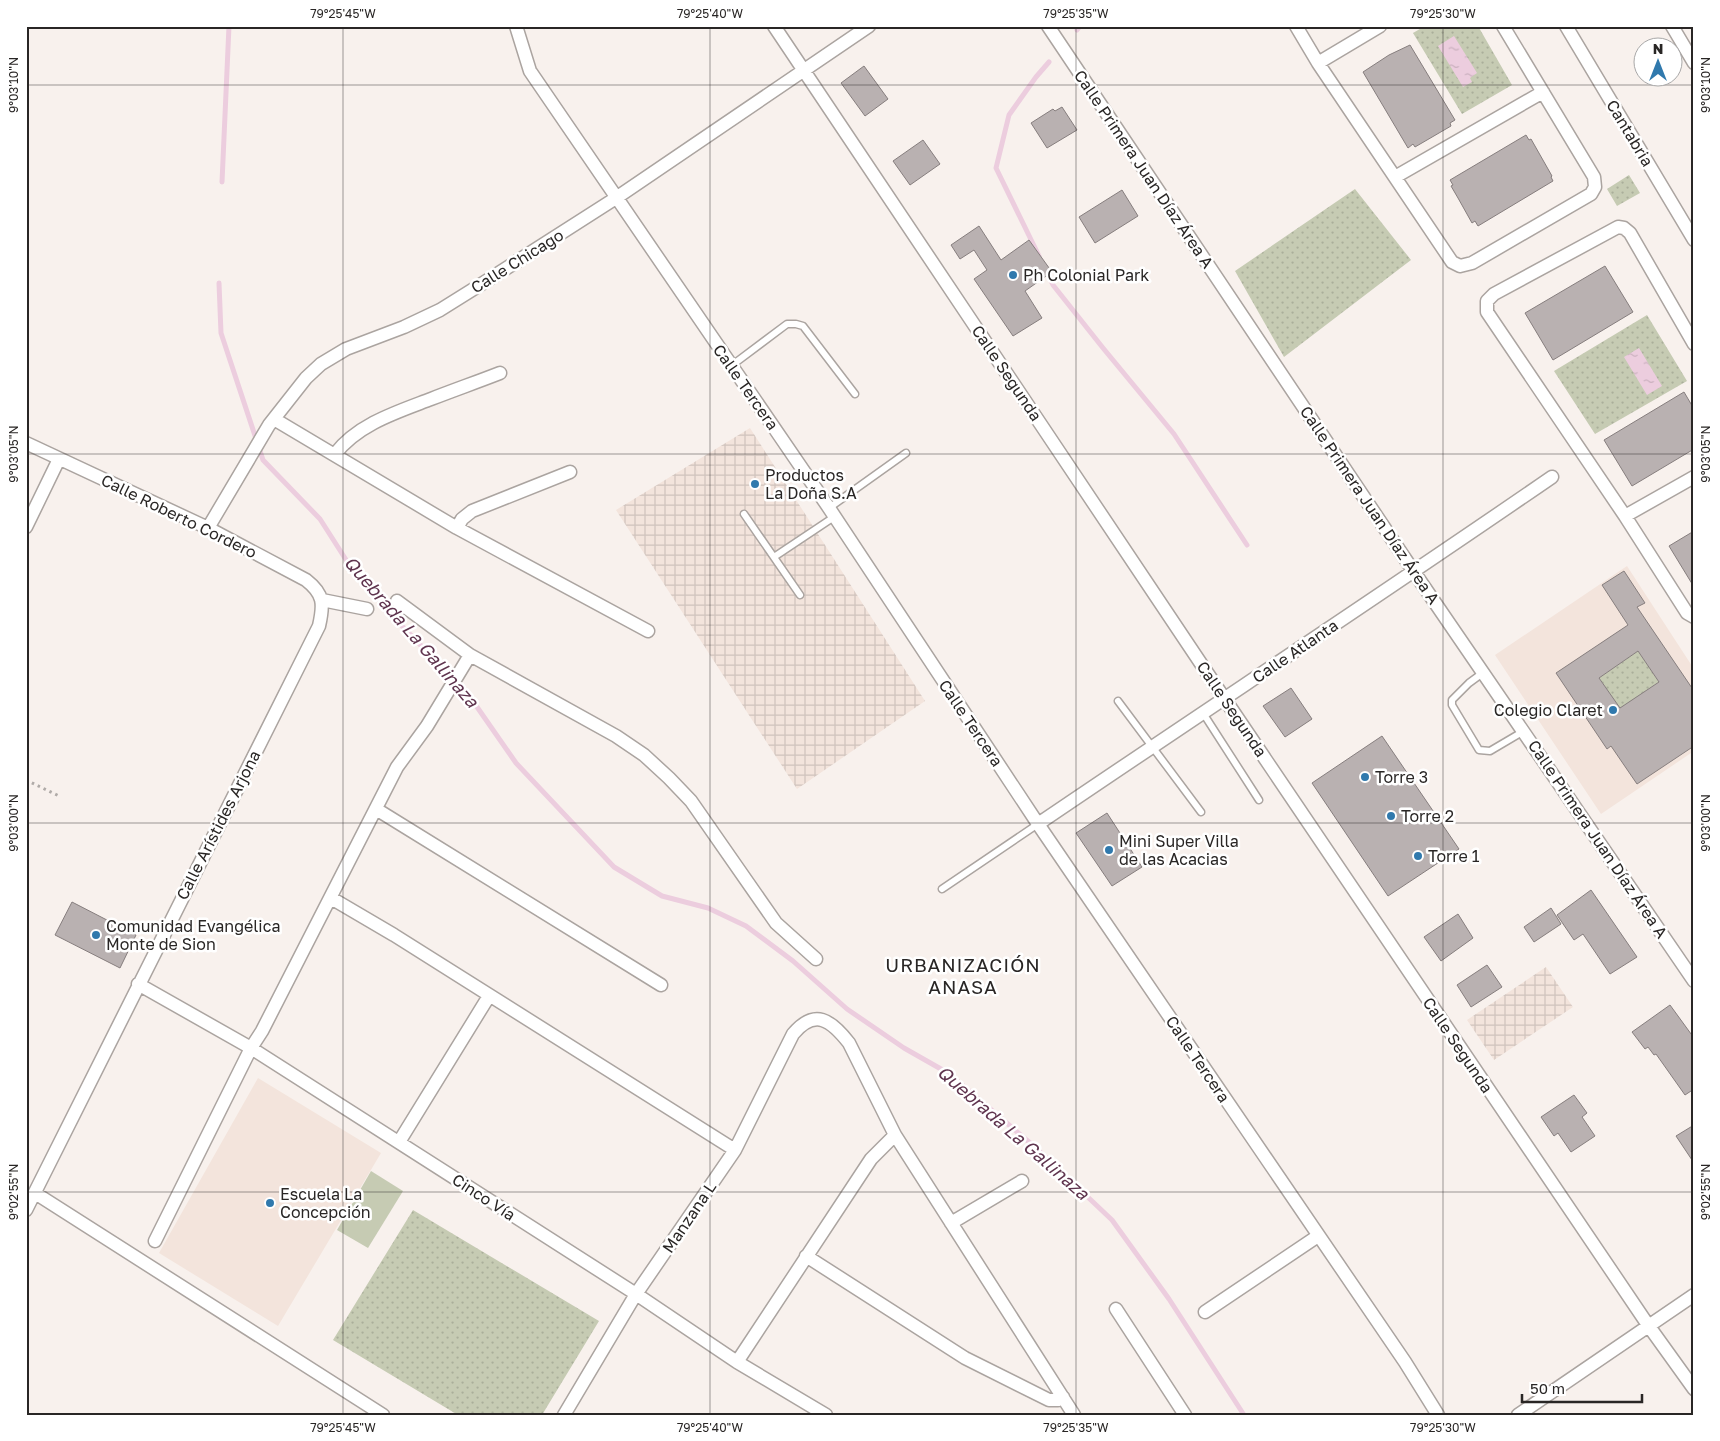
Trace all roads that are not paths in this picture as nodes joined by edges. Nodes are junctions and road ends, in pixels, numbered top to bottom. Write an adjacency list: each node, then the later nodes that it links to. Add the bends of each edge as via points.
1 (516, 26): 15 (street, Calle Tercera, via 530,71)
2 (774, 26): 12 (street, Calle Segunda)
3 (869, 26): 12 (street, Calle Chicago)
4 (1048, 26): 36 (street, Calle Primera Juan Díaz Área A)
5 (1296, 26): 10 (street)
6 (1380, 26): 10 (street)
7 (1503, 26): 13 (street)
8 (1566, 26): 16 (street, Cantabria)
9 (1672, 26): 11 (street)
10 (1318, 63): 14 (street)
11 (1694, 63)
12 (804, 69): 15 (street, Calle Chicago); 45 (street, Calle Segunda)
13 (1543, 92): 14 (street); 14 (street, via 1594,177 1595,187 1591,194 1481,258 1460,266 1452,262)
14 (1395, 177)
15 (616, 198): 18 (street, Calle Tercera); 21 (street, Calle Chicago, via 440,310 346,349 321,364)
16 (1694, 240)
17 (1692, 336): 31 (street, via 1630,233 1618,226 1494,294 1487,301 1487,312)
18 (731, 366): 20 (lane, via 787,324 796,324 803,326); 29 (street, Calle Tercera)
19 (500, 373): 24 (street, via 388,415 355,434)
20 (855, 394)
21 (271, 422): 24 (street); 33 (street, Calle Chicago)
22 (26, 443): 25 (street, Calle Roberto Cordero)
23 (906, 453): 29 (lane)
24 (335, 454): 34 (street)
25 (59, 459): 32 (street); 33 (street, Calle Roberto Cordero)
26 (570, 472): 34 (street, via 472,511)
27 (1552, 477): 36 (street, Calle Atlanta)
28 (1694, 477): 31 (street)
29 (832, 512): 35 (lane); 53 (street, Calle Tercera)
30 (744, 514): 35 (lane)
31 (1625, 516): 41 (street, via 1686,613)
32 (26, 526)
33 (208, 528): 38 (street, Calle Roberto Cordero, via 306,580 316,587)
34 (457, 528): 42 (street)
35 (774, 557): 37 (lane)
36 (1414, 572): 44 (street, Calle Primera Juan Díaz Área A); 45 (street, Calle Atlanta)
37 (800, 595)
38 (322, 600): 40 (street); 58 (street, Calle Arístides Arjona, via 318,626)
39 (397, 601): 43 (street)
40 (367, 609)
41 (1694, 617)
42 (648, 631)
43 (470, 655): 51 (street, via 398,767); 56 (street, via 616,736 644,755 690,801 776,922)
44 (1484, 672): 48 (street, Calle Primera Juan Díaz Área A); 48 (lane, via 1452,700 1479,750 1490,751)
45 (1224, 698): 47 (street, Calle Atlanta); 76 (street, Calle Segunda)
46 (1118, 701): 49 (lane)
47 (1202, 712): 49 (street, Calle Atlanta); 50 (lane)
48 (1524, 730): 57 (street, Calle Primera Juan Díaz Área A)
49 (1151, 747): 52 (lane); 53 (street, Calle Atlanta)
50 (1259, 800)
51 (376, 809): 55 (street); 59 (street)
52 (1201, 812)
53 (1038, 824): 54 (lane); 69 (street, Calle Tercera)
54 (942, 889)
55 (332, 898): 60 (street); 61 (street)
56 (816, 959)
57 (1694, 981)
58 (138, 984): 61 (street, Cinco Vía); 66 (street, Calle Arístides Arjona)
59 (661, 985)
60 (489, 996): 63 (street); 64 (street)
61 (251, 1048): 63 (street, Cinco Vía); 70 (street)
62 (895, 1135): 64 (street, Manzana L, via 849,1043 829,1022 819,1019 801,1025 794,1034); 68 (street); 71 (street, via 871,1159)
63 (399, 1142): 72 (street, Cinco Vía)
64 (735, 1150): 72 (street, Manzana L)
65 (1022, 1181): 68 (street)
66 (35, 1193): 67 (street, Calle Arístides Arjona); 80 (street)
67 (26, 1210)
68 (951, 1223): 79 (street)
69 (1318, 1236): 75 (street); 85 (street, Calle Tercera)
70 (155, 1241)
71 (806, 1256): 77 (street); 79 (street, via 965,1358 1049,1400)
72 (636, 1294): 77 (street, Cinco Vía); 81 (street, Manzana L)
73 (1694, 1295): 76 (street)
74 (1116, 1309): 84 (street)
75 (1205, 1312)
76 (1648, 1325): 78 (street, Calle Segunda); 86 (street)
77 (737, 1362): 82 (street, Cinco Vía)
78 (1694, 1389)
79 (1063, 1397): 83 (street)
80 (382, 1415)
81 (564, 1415)
82 (826, 1415)
83 (1074, 1415)
84 (1185, 1415)
85 (1438, 1415)
86 (1518, 1415)

